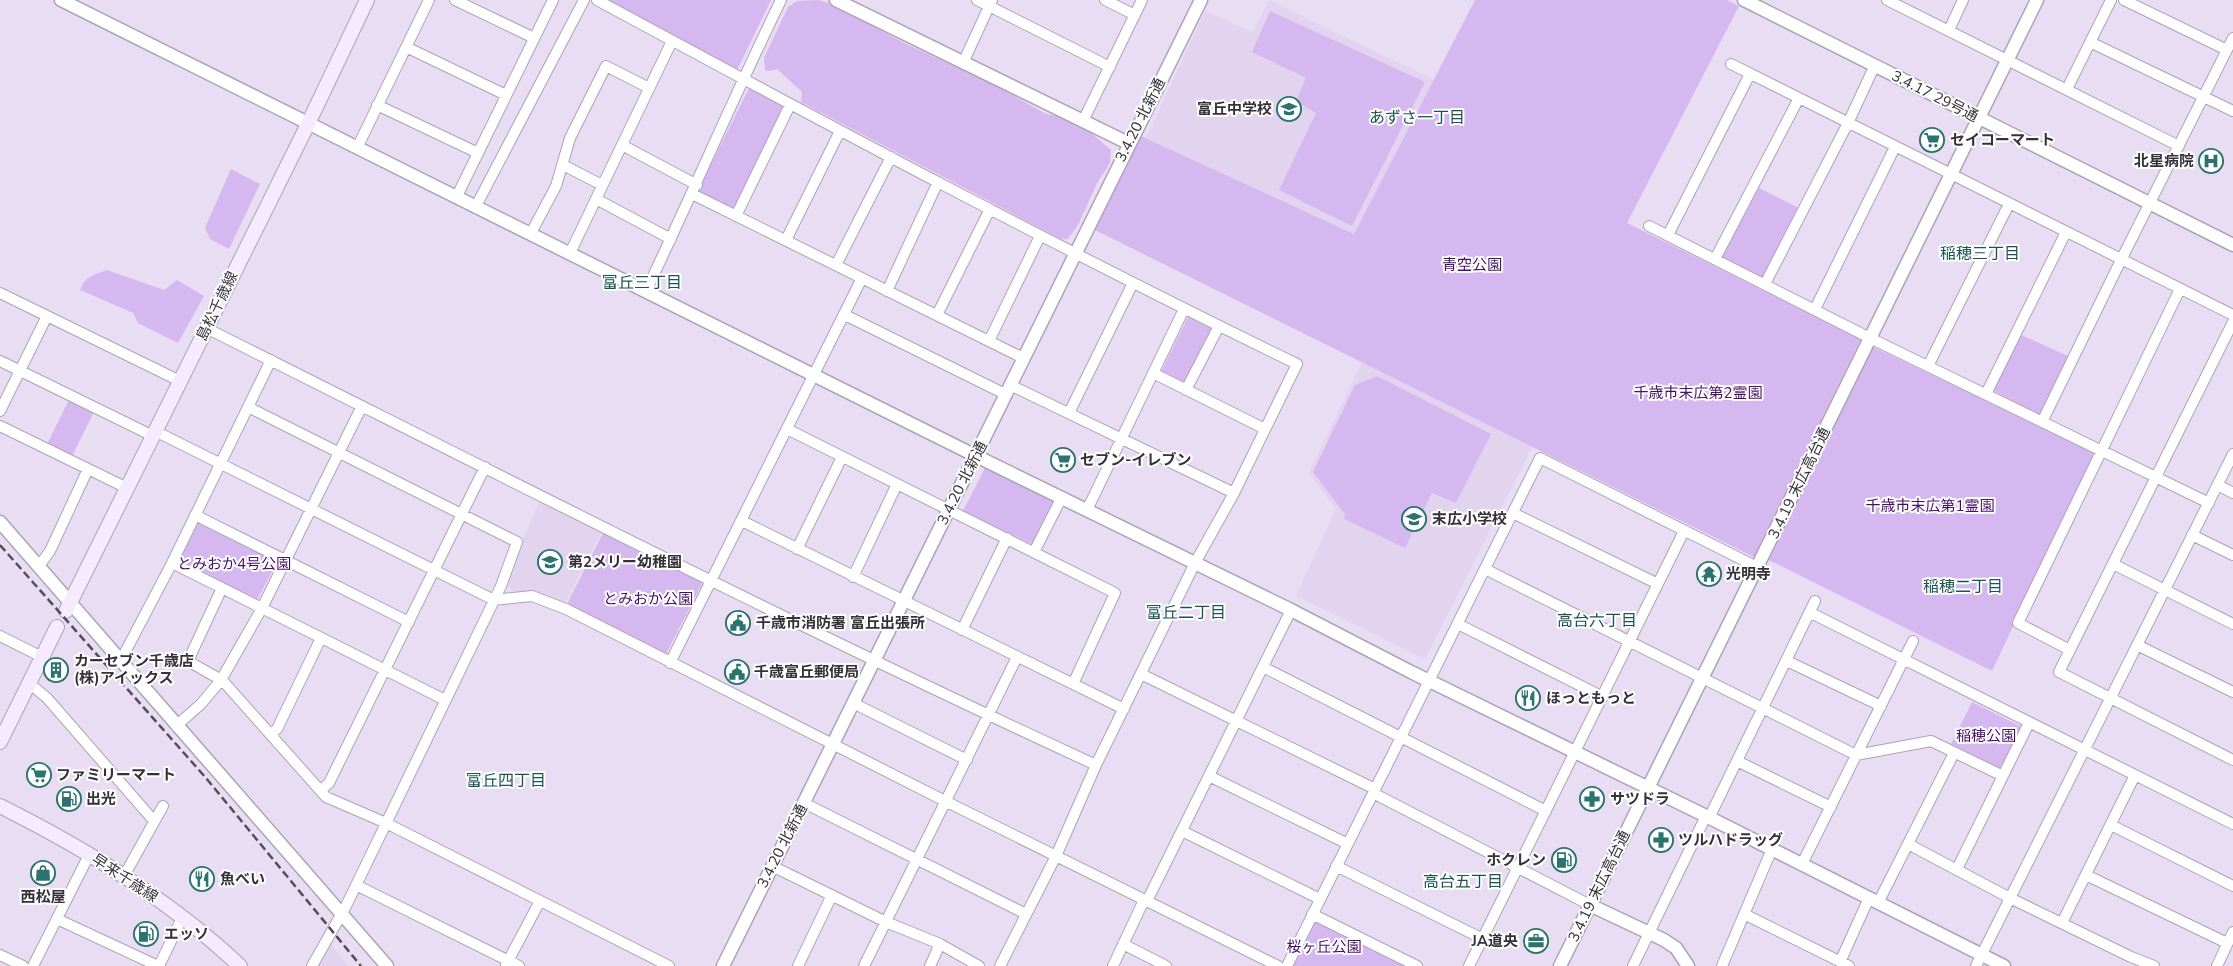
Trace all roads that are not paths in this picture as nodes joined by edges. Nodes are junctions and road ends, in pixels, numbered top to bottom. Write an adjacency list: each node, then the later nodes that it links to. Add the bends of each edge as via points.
1 (61, 0): 48 (street)
2 (367, 0): 48 (main road, 島松千歳線)
3 (429, 0): 28 (street)
4 (455, 0): 24 (street)
5 (553, 0): 24 (street)
6 (584, 0): 66 (street)
7 (597, 0): 26 (street)
8 (781, 0): 36 (street)
9 (836, 0): 31 (street)
10 (977, 0): 20 (street)
11 (1105, 0): 22 (street)
12 (1142, 0): 22 (street)
13 (1201, 0): 50 (street, 3.4.20 北新通)
14 (1744, 0): 21 (street, 3.4.17 29号通)
15 (1887, 0): 23 (street)
16 (1963, 0): 23 (street)
17 (2037, 0): 30 (street, 3.4.19 末広高台通)
18 (2111, 0): 27 (street)
19 (2124, 0): 29 (street)
20 (991, 3): 31 (street); 34 (street)
21 (1759, 3): 33 (street, 3.4.17 29号通)
22 (1135, 15): 34 (street)
23 (1948, 30): 30 (street)
24 (534, 38): 39 (street)
25 (2233, 38): 29 (street)
26 (672, 41): 36 (street); 37 (street)
27 (2090, 42): 38 (street); 40 (street)
28 (406, 47): 39 (street); 42 (street)
29 (2227, 50): 40 (street)
30 (2009, 59): 38 (street); 45 (street, 3.4.19 末広高台通)
31 (963, 62): 46 (street)
32 (1731, 64): 35 (street)
33 (1875, 66): 45 (street, 3.4.17 29号通); 47 (street)
34 (1110, 67): 46 (street)
35 (1750, 74): 41 (street); 72 (street)
36 (742, 79): 43 (street); 61 (street)
37 (649, 88): 51 (street); 57 (street, via 606,66 570,138)
38 (2067, 89): 52 (street)
39 (506, 95): 55 (street)
40 (2204, 96): 44 (street); 52 (street)
41 (1799, 98): 47 (street); 79 (street)
42 (377, 105): 54 (street); 55 (street)
43 (790, 105): 49 (street); 68 (street)
44 (2233, 111)
45 (1979, 118): 58 (street, 3.4.19 末広高台通); 65 (street, 3.4.17 29号通)
46 (1083, 121): 50 (street)
47 (1848, 123): 53 (street); 84 (street)
48 (308, 124): 54 (street); 97 (main road, 島松千歳線)
49 (840, 131): 56 (street); 75 (street)
50 (1128, 143): 77 (street, 3.4.20 北新通)
51 (622, 145): 60 (street); 61 (street)
52 (2179, 146): 65 (street)
53 (1895, 147): 58 (street); 90 (street)
54 (357, 148): 62 (street)
55 (478, 153): 62 (street)
56 (891, 157): 59 (street); 81 (street)
57 (563, 165): 60 (street); 71 (street, via 556,186)
58 (1950, 174): 64 (street); 98 (street, 3.4.19 末広高台通)
59 (938, 182): 67 (street); 86 (street)
60 (602, 185): 63 (street)
61 (695, 189): 68 (street); 74 (street)
62 (457, 196): 66 (street)
63 (596, 199): 74 (street); 78 (street)
64 (2009, 204): 70 (street); 103 (street)
65 (2150, 204): 76 (street, 3.4.17 29号通); 80 (street)
66 (476, 206): 71 (street)
67 (990, 209): 73 (street); 92 (street)
68 (736, 216): 75 (street)
69 (1650, 226): 72 (street)
70 (2066, 232): 80 (street); 110 (street)
71 (531, 233): 78 (street)
72 (1668, 235): 79 (street)
73 (1040, 236): 77 (street); 99 (street)
74 (671, 239): 87 (street)
75 (786, 240): 81 (street)
76 (2233, 245)
77 (1075, 252): 83 (street); 100 (street, 3.4.20 北新通)
78 (570, 253): 87 (street)
79 (1715, 259): 84 (street)
80 (2121, 260): 85 (street); 115 (street)
81 (836, 265): 82 (street)
82 (862, 278): 86 (street); 91 (street)
83 (1133, 283): 89 (street); 114 (street)
84 (1765, 284): 90 (street)
85 (2180, 289): 94 (street); 121 (street)
86 (888, 290): 92 (street)
87 (646, 291): 106 (street)
88 (0, 293): 93 (street)
89 (1184, 309): 96 (street); 105 (street)
90 (1815, 310): 98 (street)
91 (845, 315): 106 (street); 108 (street)
92 (938, 315): 99 (street)
93 (47, 316): 104 (street); 107 (street)
94 (2233, 316)
95 (2233, 322): 129 (street)
96 (1219, 326): 109 (street); 117 (street, via 1297,364)
97 (206, 328): 101 (street); 107 (main road, 島松千歳線)
98 (1870, 338): 103 (street); 156 (street, 3.4.19 末広高台通)
99 (990, 341): 100 (street)
100 (1022, 358): 108 (street, 3.4.20 北新通)
101 (270, 360): 111 (street); 112 (street)
102 (0, 361): 104 (street)
103 (1928, 366): 110 (street)
104 (20, 371): 113 (street); 119 (street)
105 (1153, 373): 109 (street); 120 (street)
106 (814, 375): 118 (street); 125 (street)
107 (180, 382): 119 (main road, 島松千歳線)
108 (1008, 389): 114 (street); 125 (street, 3.4.20 北新通)
109 (1186, 390): 117 (street)
110 (1986, 394): 115 (street)
111 (362, 406): 122 (street); 127 (street)
112 (248, 407): 122 (street); 126 (street)
113 (0, 411)
114 (1069, 413): 120 (street)
115 (2042, 422): 121 (street)
116 (0, 426): 128 (street)
117 (1265, 429): 134 (street)
118 (786, 430): 124 (street); 143 (street)
119 (154, 434): 126 (street); 132 (main road, 島松千歳線)
120 (1122, 439): 134 (street); 139 (street)
121 (2101, 451): 129 (street); 181 (street, via 2018,623)
122 (339, 452): 137 (street); 141 (street)
123 (2233, 454): 131 (street)
124 (842, 456): 130 (street); 148 (street)
125 (976, 456): 135 (street); 138 (street, 3.4.20 北新通)
126 (220, 463): 137 (street); 142 (street)
127 (485, 467): 141 (street); 160 (street)
128 (88, 469): 132 (street); 155 (street, via 50,551)
129 (2156, 478): 136 (street); 154 (street)
130 (898, 484): 138 (street); 159 (street)
131 (2218, 485): 133 (street); 136 (street)
132 (127, 488): 167 (main road, 島松千歳線)
133 (2233, 492)
134 (1234, 493): 153 (street)
135 (1062, 498): 139 (street); 149 (street)
136 (2209, 503): 146 (street)
137 (311, 509): 151 (street); 158 (street)
138 (949, 510): 147 (street); 165 (street, 3.4.20 北新通)
139 (1087, 510): 153 (street)
140 (1513, 513): 145 (street, via 1540,458); 157 (street); 161 (street)
141 (463, 515): 158 (street); 164 (street, via 517,542)
142 (195, 516): 151 (street); 152 (street)
143 (742, 521): 148 (street); 160 (street)
144 (0, 522): 155 (street)
145 (1684, 531): 156 (street); 161 (street)
146 (2192, 535): 150 (street); 163 (street)
147 (1007, 538): 149 (street); 175 (street)
148 (797, 549): 159 (street)
149 (1034, 552): 196 (street, via 1115,593)
150 (2233, 556)
151 (285, 560): 168 (street); 171 (street)
152 (172, 563): 162 (street); 185 (street)
153 (1195, 563): 169 (street); 191 (street)
154 (2113, 564): 163 (street); 181 (street)
155 (39, 566): 167 (street)
156 (1757, 568): 192 (street, 3.4.19 末広高台通)
157 (1485, 569): 172 (street); 178 (street)
158 (435, 571): 164 (street); 171 (street)
159 (853, 577): 165 (street)
160 (712, 580): 184 (street); 188 (street)
161 (1658, 584): 178 (street)
162 (222, 588): 168 (street); 193 (street, via 188,661)
163 (2165, 590): 173 (street); 180 (street)
164 (494, 600): 188 (street, via 532,596); 200 (street)
165 (902, 600): 175 (street); 184 (street, 3.4.20 北新通)
166 (1815, 602): 170 (street)
167 (68, 606): 185 (street)
168 (262, 608): 177 (street); 193 (street)
169 (1291, 610): 189 (street); 194 (street)
170 (1811, 613): 186 (street); 187 (street)
171 (409, 622): 190 (street)
172 (1458, 624): 194 (street); 198 (street)
173 (2233, 624)
174 (57, 627): 182 (main road)
175 (962, 630): 183 (street)
176 (0, 636): 182 (street)
177 (321, 638): 190 (street); 209 (street, via 277,729)
178 (1630, 641): 192 (street); 198 (street)
179 (1913, 641): 186 (street)
180 (2137, 645): 197 (street); 199 (street)
181 (2070, 650): 199 (street, via 2059,672)
182 (42, 657): 195 (main road)
183 (1017, 657): 196 (street); 205 (street)
184 (874, 658): 201 (street, 3.4.20 北新通); 205 (street)
185 (121, 660): 208 (street)
186 (1904, 660): 202 (street); 207 (street)
187 (1787, 661): 202 (street); 204 (street)
188 (670, 662): 212 (street)
189 (1263, 667): 206 (street); 210 (street)
190 (385, 670): 200 (street); 225 (street, via 329,783)
191 (1141, 674): 203 (street); 206 (street)
192 (1703, 678): 204 (street); 224 (street, 3.4.19 末広高台通)
193 (221, 680): 208 (street); 209 (street)
194 (1429, 680): 210 (street); 214 (street)
195 (29, 683): 211 (main road); 234 (street, via 47,698)
196 (1073, 684): 203 (street)
197 (2233, 692)
198 (1603, 696): 214 (street)
199 (2110, 699): 213 (street); 218 (street)
200 (445, 700): 235 (street)
201 (853, 703): 212 (street, 3.4.20 北新通); 217 (street)
202 (1881, 706): 216 (street)
203 (1124, 709): 220 (street)
204 (1763, 709): 216 (street); 219 (street)
205 (989, 716): 217 (street); 220 (street)
206 (1236, 722): 222 (street); 226 (street)
207 (2029, 723): 213 (street); 223 (street)
208 (177, 726): 264 (street)
209 (271, 734): 225 (street)
210 (1401, 738): 226 (street); 232 (street)
211 (0, 742)
212 (833, 745): 227 (street); 228 (street, 3.4.20 北新通)
213 (2084, 750): 221 (street); 256 (street)
214 (1576, 753): 224 (street); 232 (street)
215 (1954, 753): 216 (street, via 1931,741); 223 (street); 240 (street)
216 (1856, 756): 231 (street)
217 (967, 760): 227 (street)
218 (2233, 760)
219 (1737, 761): 231 (street); 233 (street)
220 (1096, 765): 243 (street)
221 (2135, 775): 236 (street); 237 (street)
222 (1209, 776): 238 (street); 239 (street)
223 (2003, 776): 249 (street)
224 (1648, 788): 233 (street); 260 (street, 3.4.19 末広高台通)
225 (321, 790): 235 (street, via 326,796)
226 (1374, 791): 239 (street); 248 (street)
227 (947, 802): 243 (street); 244 (street)
228 (804, 803): 244 (street); 246 (street, 3.4.20 北新通)
229 (0, 806): 242 (main road, 早来千歳線)
230 (163, 806): 234 (street)
231 (1831, 807): 245 (street)
232 (1546, 811): 248 (street)
233 (1707, 817): 241 (street); 270 (street)
234 (154, 821): 251 (street)
235 (386, 823): 252 (street); 258 (street)
236 (2233, 824)
237 (2111, 825): 250 (street); 253 (street)
238 (1182, 831): 255 (street); 259 (street)
239 (1348, 844): 247 (street)
240 (1908, 844): 249 (street); 257 (street)
241 (1772, 849): 245 (street); 263 (street)
242 (89, 855): 251 (main road, 早来千歳線); 266 (street)
243 (1056, 856): 259 (street); 261 (street)
244 (917, 860): 261 (street); 267 (street)
245 (1802, 864): 257 (street)
246 (772, 866): 254 (street); 287 (street, 3.4.20 北新通)
247 (1336, 866): 255 (street); 271 (street)
248 (1518, 867): 260 (street); 271 (street)
249 (1957, 869): 256 (street)
250 (2086, 875): 268 (street); 274 (street)
251 (124, 876): 265 (main road, 早来千歳線)
252 (356, 885): 264 (street); 277 (street)
253 (2233, 886)
254 (832, 895): 267 (street); 288 (street)
255 (1320, 898): 262 (street)
256 (2010, 898): 268 (street); 276 (street)
257 (1873, 900): 276 (street); 278 (street)
258 (540, 901): 277 (street); 286 (street)
259 (1146, 901): 273 (street); 295 (street)
260 (1590, 905): 270 (street); 299 (street, 3.4.19 末広高台通)
261 (1026, 914): 292 (street)
262 (1312, 914): 296 (street); 297 (street)
263 (1744, 914): 278 (street); 302 (street)
264 (341, 915): 283 (street); 284 (street)
265 (183, 916): 281 (street); 282 (main road, 早来千歳線)
266 (57, 919): 280 (street); 281 (street)
267 (886, 922): 272 (street); 289 (street)
268 (2062, 923): 304 (street)
269 (2233, 932): 274 (street)
270 (1648, 933): 300 (street); 301 (street, via 1676,948)
271 (1482, 939): 298 (street)
272 (940, 944): 290 (street); 291 (street)
273 (1123, 944): 293 (street); 294 (street)
274 (2227, 944): 305 (street)
275 (0, 955): 279 (street)
276 (1979, 960): 303 (street)
277 (507, 963): 285 (street)
278 (1845, 964)
279 (23, 966)
280 (33, 966)
281 (158, 966)
282 (240, 966)
283 (312, 966)
284 (387, 966)
285 (519, 966)
286 (669, 966)
287 (723, 966)
288 (798, 966)
289 (864, 966)
290 (930, 966)
291 (979, 966)
292 (1000, 966)
293 (1113, 966)
294 (1166, 966)
295 (1278, 966)
296 (1287, 966)
297 (1417, 966)
298 (1469, 966)
299 (1560, 966)
300 (1633, 966)
301 (1688, 966)
302 (1722, 966)
303 (2004, 966)
304 (2154, 966)
305 (2217, 966)

